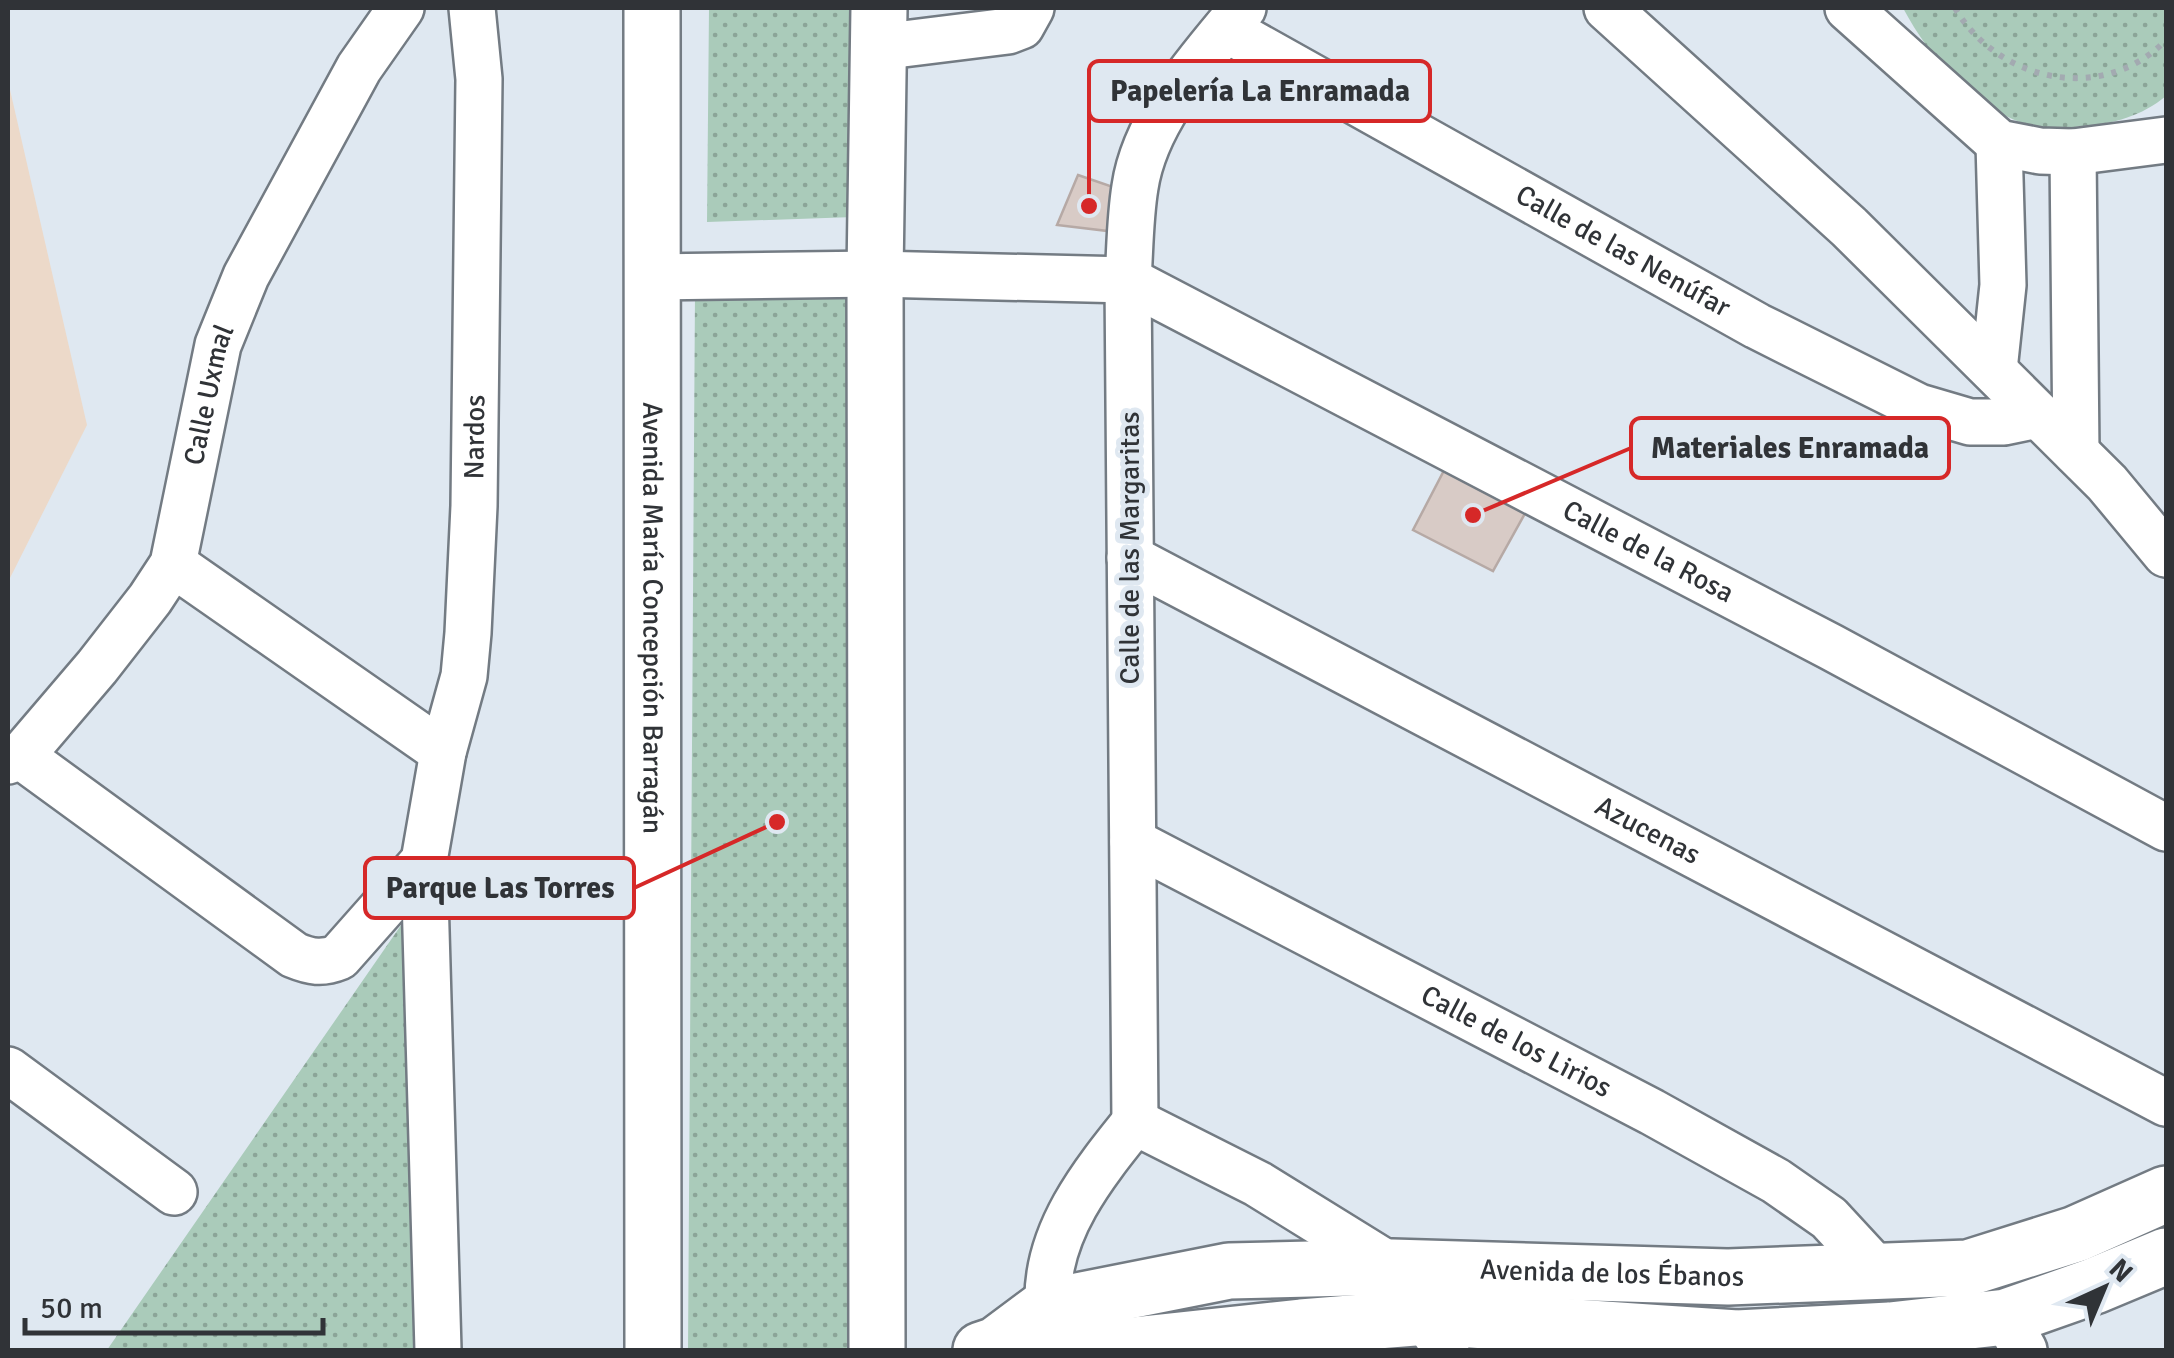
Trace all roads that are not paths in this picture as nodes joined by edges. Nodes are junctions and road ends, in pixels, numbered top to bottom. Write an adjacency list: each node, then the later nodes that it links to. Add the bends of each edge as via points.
1 (401, 8): 23 (street, Calle Uxmal, via 359,68 246,276 218,344)
2 (472, 8): 24 (street, Nardos, via 479,79 474,506 464,676)
3 (652, 8): 14 (street, Avenida María Concepción Barragán)
4 (1031, 8): 9 (street, via 1021,26 1008,31)
5 (1607, 8): 18 (street, via 1849,227)
6 (1848, 8): 8 (street)
7 (1234, 18): 15 (street, Calle de las Margaritas, via 1161,117 1144,154 1134,186); 19 (street, Calle de las Nenúfar, via 1756,326 1918,407 1970,422)
8 (1879, 23): 11 (street)
9 (879, 27): 13 (street)
10 (2166, 140): 12 (street)
11 (1998, 142): 12 (street); 16 (street)
12 (2073, 152): 17 (street)
13 (875, 274): 14 (street); 15 (street); 44 (street)
14 (650, 277): 43 (street, Avenida María Concepción Barragán)
15 (1128, 280): 22 (street, Calle de las Margaritas); 26 (street, Calle de la Rosa)
16 (2003, 285): 17 (street); 18 (street)
17 (2074, 288): 20 (street)
18 (1994, 370): 19 (street)
19 (2038, 415): 20 (street)
20 (2076, 452): 21 (street)
21 (2166, 554)
22 (1130, 558): 27 (street, Calle de las Margaritas); 30 (street, Azucenas)
23 (173, 564): 24 (street); 25 (street, Calle Uxmal, via 98,667)
24 (443, 752): 28 (street, Nardos)
25 (14, 759): 28 (street, via 308,961 339,956)
26 (2166, 828)
27 (1132, 842): 31 (street, Calle de las Margaritas); 36 (street, Calle de los Lirios, via 1776,1182 1830,1218)
28 (424, 861): 42 (street, Nardos)
29 (8, 1070): 32 (street)
30 (2166, 1103)
31 (1136, 1122): 35 (street, via 1258,1184); 40 (street, via 1095,1172 1060,1235)
32 (174, 1192)
33 (2166, 1194): 36 (street, Avenida de los Ébanos, via 2076,1234 1968,1268)
34 (2166, 1256): 39 (street, via 2094,1286)
35 (1392, 1267): 37 (street, Avenida de los Ébanos); 38 (street); 40 (street, Avenida de los Ébanos, via 1228,1271)
36 (1878, 1271): 37 (street, Avenida de los Ébanos)
37 (1728, 1278): 41 (street)
38 (1436, 1334): 41 (street); 45 (street)
39 (2015, 1334): 41 (street, via 1890,1330)
40 (1023, 1341)
41 (1741, 1344)
42 (438, 1350)
43 (653, 1350)
44 (877, 1350)
45 (1087, 1350)

